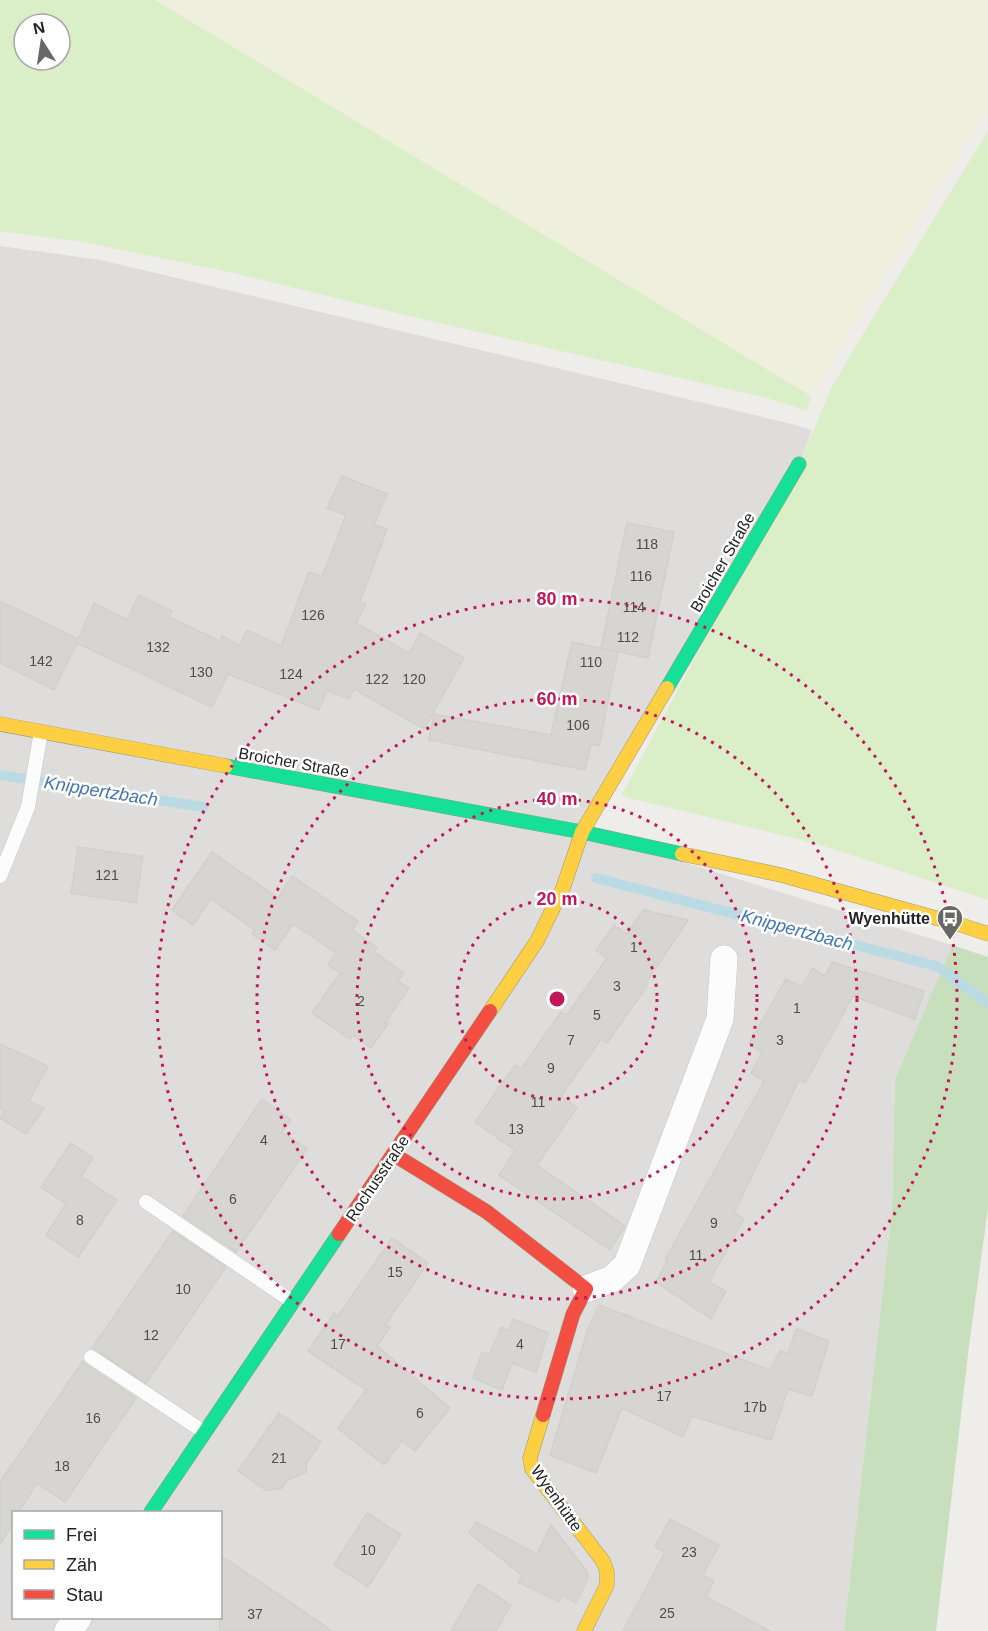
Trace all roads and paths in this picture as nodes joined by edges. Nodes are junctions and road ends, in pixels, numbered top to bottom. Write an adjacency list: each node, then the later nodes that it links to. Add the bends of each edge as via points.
1 (799, 464): 4 (street, Broicher Straße)
2 (0, 724): 3 (street, Broicher Straße)
3 (42, 732): 4 (street, Broicher Straße); 5 (lane, via 29,803)
4 (582, 832): 6 (street, Broicher Straße, via 781,875); 8 (street, Rochusstraße, via 563,888 537,941)
5 (0, 876)
6 (988, 934)
7 (724, 959): 10 (street, via 720,1019 627,1264 612,1279)
8 (393, 1154): 10 (street, via 487,1212); 11 (street, Rochusstraße)
9 (146, 1202): 11 (lane)
10 (586, 1289): 15 (street, Wyenhütte, via 573,1314 530,1458 532,1469 603,1561 607,1572 607,1585)
11 (293, 1302): 13 (street, Rochusstraße)
12 (91, 1357): 13 (lane)
13 (206, 1433): 14 (street, Rochusstraße)
14 (152, 1511)
15 (584, 1631)

